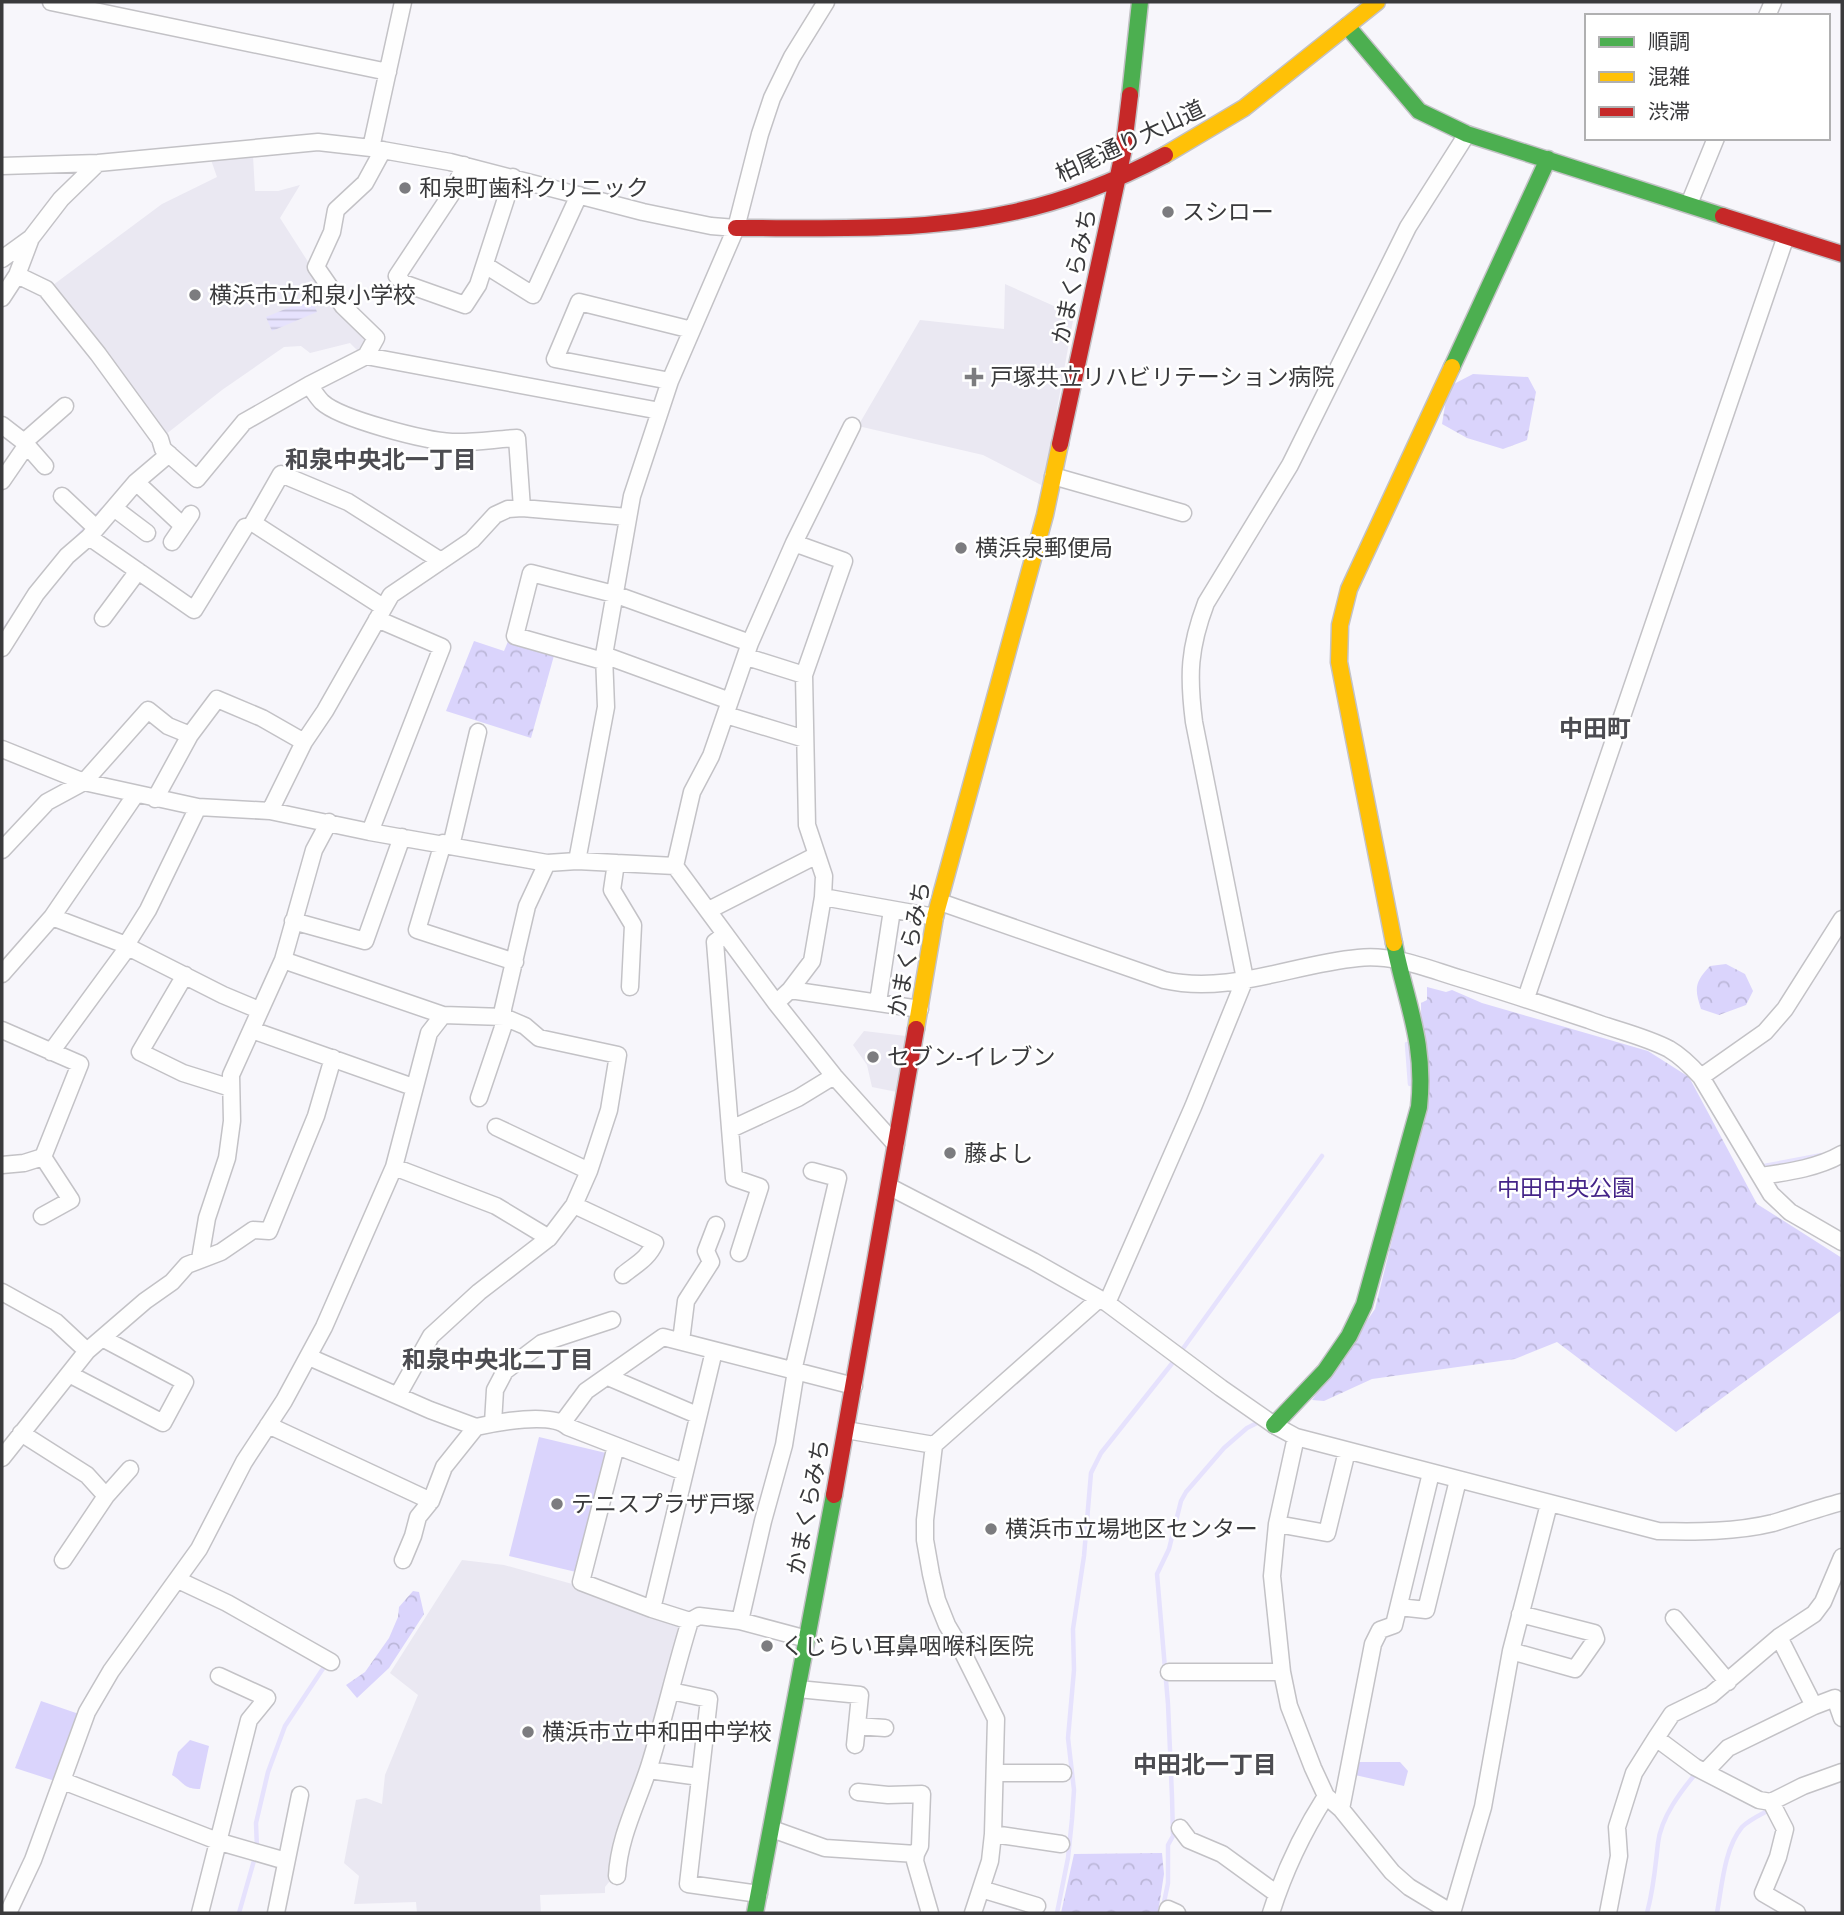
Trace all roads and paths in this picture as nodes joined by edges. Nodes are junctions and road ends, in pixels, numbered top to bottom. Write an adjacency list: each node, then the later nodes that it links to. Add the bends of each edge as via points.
1 (51, 2): 7 (street)
2 (403, 2): 7 (street)
3 (826, 2): 19 (street, via 772,98)
4 (1140, 2): 16 (street, かまくらみち)
5 (1377, 2): 6 (street, 柏尾通り大山道)
6 (1347, 26): 8 (street, via 1419,111); 16 (street, 柏尾通り大山道, via 1244,108)
7 (388, 72): 10 (street)
8 (1467, 134): 11 (street); 95 (street, via 1408,227 1290,465 1206,603 1194,637 1189,683 1194,722)
9 (1715, 140): 18 (street)
10 (377, 149): 12 (street, via 318,142); 13 (street); 28 (street, via 365,183 337,210 316,267 343,306 376,338)
11 (1548, 159): 18 (street); 90 (street, via 1349,589 1338,625 1339,662)
12 (98, 163): 14 (street); 21 (street, via 61,199)
13 (464, 165): 15 (street); 24 (street, via 447,201 397,276 403,283 465,305)
14 (2, 166)
15 (513, 177): 17 (street); 24 (street)
16 (1119, 177): 19 (street, 柏尾通り大山道, via 1062,200 1007,214 895,226); 38 (street, かまくらみち)
17 (579, 195): 19 (street); 24 (street, via 533,295)
18 (1689, 204): 20 (street)
19 (736, 228): 27 (street)
20 (1786, 236): 22 (street); 98 (street)
21 (31, 238): 23 (street); 25 (street)
22 (1842, 254)
23 (2, 259)
24 (485, 265)
25 (17, 275): 26 (street); 36 (street, via 46,289)
26 (2, 298)
27 (692, 330): 29 (street); 29 (street, via 579,302 555,359)
28 (366, 356): 30 (street); 32 (street)
29 (670, 381): 32 (street)
30 (309, 384): 36 (street, via 244,422 197,479); 43 (street, via 329,406 425,439 517,438)
31 (65, 406): 35 (street)
32 (660, 411): 45 (street)
33 (2, 425): 35 (street)
34 (852, 426): 50 (street)
35 (25, 444): 37 (street); 39 (street)
36 (169, 454): 40 (street)
37 (45, 466)
38 (1054, 476): 44 (street); 82 (street, かまくらみち)
39 (2, 481)
40 (136, 482): 42 (street); 49 (street, via 187,520)
41 (62, 496): 46 (street)
42 (114, 508): 46 (street); 48 (street)
43 (522, 508): 45 (street); 51 (street, via 495,515 472,540)
44 (1183, 513)
45 (628, 517): 53 (street)
46 (90, 526): 52 (street); 56 (street, via 36,594)
47 (245, 527): 52 (street, via 194,610)
48 (147, 533)
49 (172, 542)
50 (794, 543): 57 (street); 59 (street, via 844,561)
51 (441, 561): 54 (street, via 391,595); 54 (street, via 348,502 281,474 253,523)
52 (138, 571): 55 (street)
53 (614, 594): 57 (street); 58 (street); 58 (street, via 531,573 515,636)
54 (380, 613): 64 (street); 72 (street, via 442,647)
55 (103, 618)
56 (2, 648)
57 (748, 650): 59 (street); 60 (street)
58 (604, 658): 60 (street); 77 (street, via 606,707)
59 (804, 675): 63 (street)
60 (728, 708): 63 (street); 80 (street, via 692,792)
61 (478, 732): 74 (street)
62 (190, 735): 64 (street, via 218,699); 66 (street, via 168,726 148,710); 68 (street)
63 (805, 739): 76 (street, via 807,825)
64 (304, 742): 70 (street)
65 (2, 749): 66 (street)
66 (84, 782): 67 (street); 75 (street, via 47,802)
67 (136, 794): 68 (street); 85 (street)
68 (155, 799): 69 (street)
69 (198, 807): 70 (street); 89 (street)
70 (270, 811): 71 (street)
71 (329, 822): 72 (street); 87 (street, via 314,850)
72 (370, 832): 73 (street)
73 (402, 836): 74 (street); 87 (street, via 365,941)
74 (447, 845): 78 (street); 92 (street, via 417,930)
75 (2, 850)
76 (817, 856): 81 (street, via 824,876); 83 (street)
77 (577, 861): 78 (street); 79 (street)
78 (547, 863): 92 (street, via 527,906)
79 (616, 863): 80 (street); 96 (street, via 612,890 632,925)
80 (675, 866): 83 (street)
81 (823, 897): 84 (street); 97 (street, via 811,961)
82 (937, 909): 84 (street); 95 (street, via 1185,985); 101 (street, かまくらみち)
83 (709, 910): 88 (street)
84 (892, 910): 99 (street)
85 (52, 916): 89 (street); 93 (street)
86 (1842, 919): 110 (street, via 1785,1009 1765,1032)
87 (293, 921): 91 (street)
88 (724, 935): 100 (street); 115 (street, via 715,942)
89 (127, 946): 94 (street); 107 (street)
90 (1392, 959): 95 (street, via 1361,957); 98 (street); 150 (street, via 1405,984 1418,1046 1419,1107 1364,1305 1325,1371)
91 (283, 960): 102 (street); 103 (street)
92 (516, 962): 104 (street)
93 (2, 974)
94 (185, 975): 102 (street); 112 (street, via 140,1052 183,1073)
95 (1245, 979): 134 (street, via 1193,1107)
96 (630, 987)
97 (790, 990): 99 (street); 100 (street)
98 (1526, 998): 110 (street, via 1649,1040 1672,1051)
99 (877, 1002): 101 (street)
100 (776, 1003): 109 (street)
101 (920, 1009): 116 (street, かまくらみち)
102 (259, 1010): 106 (street)
103 (443, 1014): 104 (street); 111 (street, via 429,1033)
104 (504, 1017): 113 (street); 121 (street, via 539,1038 618,1055 609,1110)
105 (2, 1030): 107 (street)
106 (252, 1030): 108 (street); 112 (street, via 231,1075)
107 (51, 1052): 118 (street, via 80,1064)
108 (333, 1058): 111 (street); 131 (street, via 316,1116 269,1231 253,1230 221,1252)
109 (834, 1076): 115 (street); 116 (street)
110 (1701, 1077): 123 (street)
111 (413, 1087): 120 (street)
112 (231, 1088): 131 (street, via 228,1158 207,1218)
113 (479, 1098)
114 (496, 1127): 121 (street)
115 (731, 1129): 130 (street, via 734,1178 760,1187)
116 (896, 1145): 124 (street, かまくらみち)
117 (1842, 1154): 123 (street, via 1831,1161)
118 (43, 1157): 119 (street); 126 (street, via 71,1200)
119 (2, 1165)
120 (394, 1167): 128 (street, via 496,1206); 140 (street)
121 (589, 1171): 125 (street)
122 (812, 1171): 141 (street, via 838,1178)
123 (1761, 1176): 129 (street, via 1771,1194 1790,1212)
124 (890, 1187): 134 (street); 144 (street, かまくらみち)
125 (574, 1205): 128 (street); 132 (street, via 655,1243 641,1263)
126 (43, 1216)
127 (716, 1224): 137 (street, via 706,1251 711,1262 686,1301)
128 (549, 1238): 145 (street, via 431,1336)
129 (1842, 1242)
130 (739, 1253)
131 (201, 1259): 136 (street, via 187,1265)
132 (622, 1275)
133 (2, 1292): 138 (street, via 56,1322)
134 (1103, 1301): 150 (street); 155 (street)
135 (612, 1320): 148 (street, via 542,1343 505,1371 495,1390)
136 (104, 1339): 138 (street); 142 (street, via 185,1382 163,1423)
137 (681, 1341): 139 (street); 143 (street, via 663,1337)
138 (88, 1351): 142 (street)
139 (714, 1351): 141 (street); 146 (street)
140 (309, 1357): 145 (street); 151 (street)
141 (793, 1371): 144 (street); 177 (street, via 784,1446)
142 (69, 1374): 153 (street)
143 (608, 1377): 146 (street); 147 (street, via 586,1391)
144 (854, 1386): 152 (street, かまくらみち)
145 (398, 1395): 149 (street)
146 (697, 1415): 160 (street)
147 (562, 1422): 148 (street); 156 (street)
148 (493, 1423): 149 (street)
149 (470, 1424): 164 (street)
150 (1273, 1424): 154 (street)
151 (268, 1425): 164 (street); 171 (street)
152 (846, 1430): 155 (street); 179 (street, かまくらみち)
153 (22, 1433): 158 (street); 163 (street, via 88,1475)
154 (1296, 1437): 157 (street); 167 (street)
155 (934, 1444): 197 (street, via 925,1520 931,1574 947,1625 996,1719)
156 (616, 1446): 160 (street); 173 (street, via 581,1582)
157 (1348, 1451): 161 (street); 167 (street, via 1327,1533)
158 (2, 1458)
159 (131, 1469): 163 (street)
160 (684, 1472): 173 (street)
161 (1431, 1473): 162 (street); 172 (street)
162 (1458, 1480): 166 (street); 172 (street, via 1426,1610)
163 (106, 1496): 169 (street)
164 (428, 1499): 170 (street)
165 (1842, 1502): 166 (street, via 1772,1523 1697,1532 1658,1531)
166 (1549, 1504): 174 (street)
167 (1277, 1524): 183 (street, via 1272,1576)
168 (1842, 1558): 178 (street, via 1814,1614)
169 (63, 1560)
170 (403, 1560)
171 (177, 1580): 181 (street); 200 (street, via 97,1694)
172 (1399, 1607): 205 (street, via 1394,1625 1380,1630 1373,1644)
173 (652, 1609): 176 (street)
174 (1520, 1614): 180 (street); 180 (street, via 1594,1633 1596,1639 1575,1669)
175 (1674, 1618): 185 (street)
176 (691, 1621): 177 (street, via 699,1616); 187 (street)
177 (740, 1621): 179 (street)
178 (1779, 1637): 185 (street); 188 (street)
179 (807, 1639): 186 (street, かまくらみち)
180 (1511, 1651): 227 (street, via 1483,1807)
181 (331, 1662)
182 (1169, 1672): 183 (street)
183 (1282, 1672): 203 (street, via 1299,1734)
184 (219, 1676): 209 (street, via 267,1698 249,1720)
185 (1728, 1682): 192 (street, via 1672,1714)
186 (798, 1689): 190 (street, via 860,1696); 207 (street, かまくらみち)
187 (671, 1691): 194 (street); 199 (street, via 709,1699)
188 (1814, 1706): 189 (street, via 1835,1698); 195 (street, via 1728,1748)
189 (1842, 1718)
190 (857, 1726): 191 (street); 193 (street)
191 (885, 1728)
192 (1656, 1738): 195 (street); 228 (street, via 1634,1773 1618,1827 1619,1856)
193 (855, 1745)
194 (648, 1770): 199 (street); 213 (street, via 627,1824)
195 (1706, 1771): 204 (street)
196 (1842, 1772): 204 (street)
197 (995, 1773): 198 (street); 208 (street)
198 (1063, 1773)
199 (700, 1777): 215 (street, via 688,1884)
200 (62, 1781): 209 (street); 218 (street)
201 (858, 1792): 211 (street, via 922,1794)
202 (300, 1796): 212 (street)
203 (1326, 1796): 205 (street); 216 (street, via 1304,1831)
204 (1771, 1802): 229 (street, via 1785,1829 1763,1893)
205 (1340, 1809): 227 (street, via 1392,1872)
206 (1180, 1828): 216 (street, via 1189,1840 1222,1854)
207 (772, 1829): 211 (street, via 825,1848); 215 (street, かまくらみち)
208 (993, 1835): 210 (street); 214 (street)
209 (220, 1842): 212 (street); 219 (street)
210 (1061, 1844)
211 (916, 1854): 222 (street)
212 (286, 1861): 220 (street)
213 (617, 1876)
214 (981, 1889): 217 (street); 223 (street)
215 (759, 1894): 221 (street, かまくらみち)
216 (1277, 1894): 226 (street)
217 (1037, 1906)
218 (8, 1913)
219 (200, 1913)
220 (276, 1913)
221 (755, 1913)
222 (928, 1913)
223 (973, 1913)
224 (1167, 1913): 225 (street, via 1168,1909)
225 (1177, 1913)
226 (1271, 1913)
227 (1452, 1913)
228 (1608, 1913)
229 (1797, 1913)

